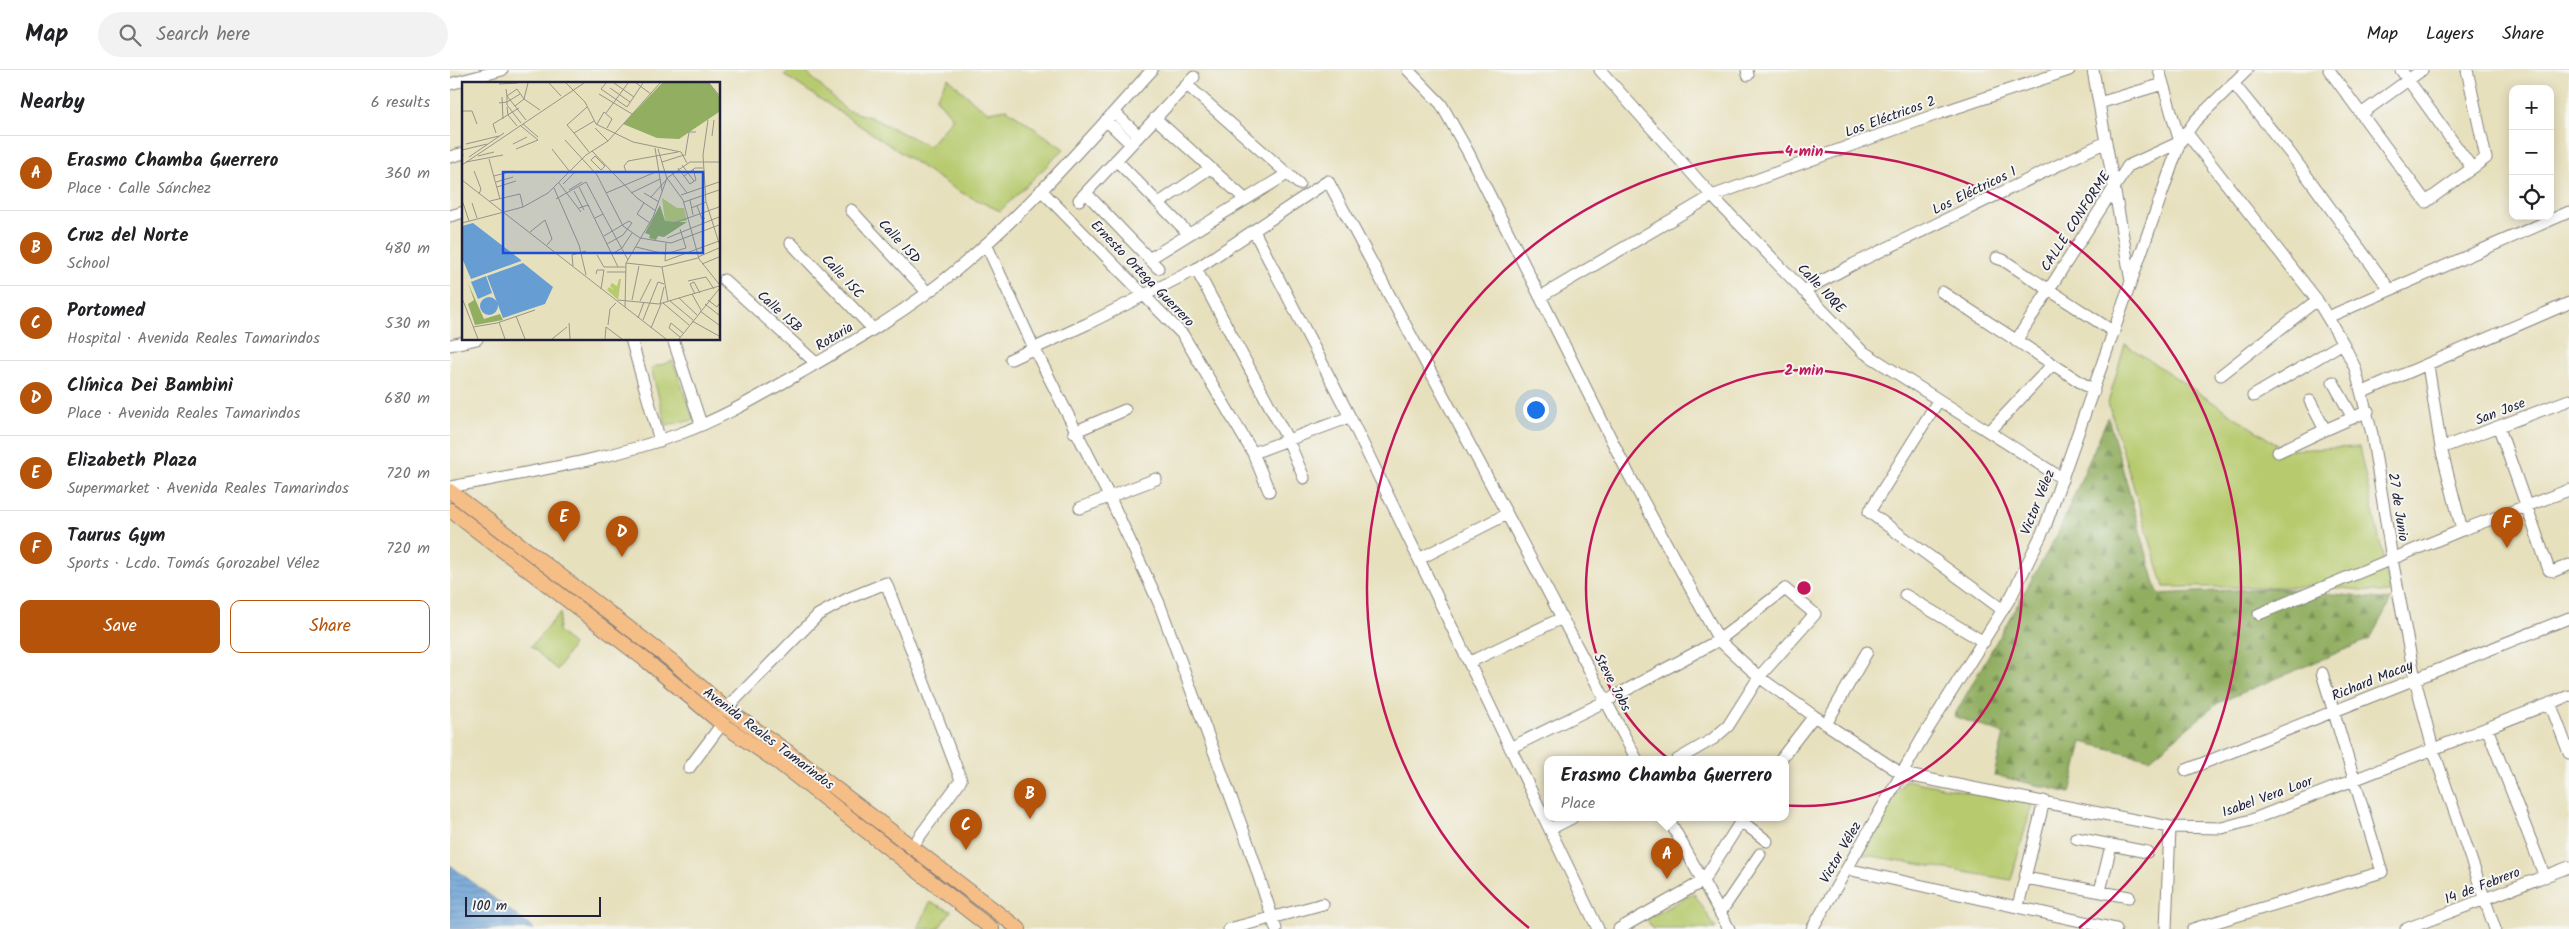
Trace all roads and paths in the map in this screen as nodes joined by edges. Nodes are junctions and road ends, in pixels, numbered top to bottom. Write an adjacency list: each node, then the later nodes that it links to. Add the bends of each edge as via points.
1 (502, 70): 14 (street)
2 (1152, 70): 19 (street, Rotaria)
3 (1408, 70): 52 (street, via 1441,104)
4 (1600, 70): 31 (street, Calle 10QE)
5 (2069, 70): 31 (street, Los Eléctricos 2)
6 (2093, 70): 17 (street)
7 (2159, 70): 15 (street)
8 (2247, 70): 16 (street, Victor Vélez)
9 (2329, 70): 18 (street)
10 (2401, 70): 13 (street)
11 (2422, 70): 13 (street)
12 (2467, 70): 26 (street, via 2486,158)
13 (2408, 80): 18 (street); 26 (street)
14 (450, 84)
15 (2163, 84): 17 (street); 21 (street)
16 (2233, 84): 21 (street, Victor Vélez); 47 (street, via 2290,153)
17 (2099, 103): 23 (street)
18 (2362, 114): 26 (street, via 2426,202)
19 (1110, 116): 22 (street); 30 (street, Rotaria)
20 (1156, 118): 22 (street); 25 (street); 27 (street, via 1191,81)
21 (2183, 137): 29 (street, CALLE CONFORME, via 2128,166); 45 (street, Victor Vélez); 53 (street, 27 de Junio)
22 (1135, 140): 24 (street)
23 (2106, 142): 29 (street); 48 (street, Los Eléctricos 1)
24 (1116, 160): 33 (street); 41 (street, via 1082,196)
25 (1210, 168): 32 (street); 33 (street)
26 (2472, 168)
27 (1286, 174): 28 (street); 32 (street)
28 (1298, 184)
29 (2114, 188): 45 (street); 46 (street, CALLE CONFORME)
30 (1041, 190): 39 (street, Rotaria); 51 (street, Ernesto Ortega Guerrero)
31 (1712, 196): 48 (street, Calle 10QE); 52 (street, Los Eléctricos 2)
32 (1245, 199): 37 (street)
33 (1159, 202): 37 (street)
34 (850, 210): 49 (street, Calle 15D)
35 (2569, 212): 47 (street)
36 (1254, 231): 43 (street); 79 (street); 101 (street, Steve Jobs, via 1328,181)
37 (1189, 234): 41 (street)
38 (791, 243): 56 (street, Calle 15C)
39 (986, 244): 49 (street, Rotaria); 64 (street)
40 (1997, 258): 46 (street)
41 (1149, 259): 42 (street)
42 (1158, 268)
43 (1196, 269): 51 (street); 86 (street)
44 (724, 280): 66 (street, Calle 15B)
45 (2131, 283): 57 (street, Victor Vélez)
46 (2049, 290): 57 (street); 61 (street, CALLE CONFORME)
47 (2390, 290): 55 (street)
48 (1803, 291): 75 (street, Calle 10QE, via 1862,351)
49 (927, 292): 56 (street, Rotaria)
50 (1942, 292): 61 (street)
51 (1144, 295): 64 (street); 90 (street, Ernesto Ortega Guerrero, via 1188,341)
52 (1540, 297): 111 (street, via 1628,474)
53 (2317, 300): 55 (street, 27 de Junio); 69 (street)
54 (2569, 303): 68 (street)
55 (2328, 317): 62 (street, 27 de Junio)
56 (873, 329): 66 (street, Rotaria)
57 (2114, 332): 71 (street, Victor Vélez)
58 (472, 340): 63 (street)
59 (631, 340): 87 (street)
60 (673, 340): 81 (street)
61 (2016, 341): 67 (street)
62 (2343, 343): 72 (street, 27 de Junio); 73 (street)
63 (450, 345)
64 (1034, 348): 65 (street); 85 (street)
65 (1011, 358)
66 (816, 364): 81 (street, Rotaria)
67 (2053, 364): 71 (street); 84 (street)
68 (2428, 365): 72 (street); 88 (street)
69 (2221, 375)
70 (2333, 382): 80 (street)
71 (2094, 391): 93 (street, Victor Vélez)
72 (2363, 392): 78 (street, 27 de Junio)
73 (2254, 396)
74 (2569, 400): 82 (street, San Jose)
75 (1938, 401): 84 (street, Calle 10QE); 107 (street, via 1869,512)
76 (2310, 401): 83 (street)
77 (1125, 410): 85 (street)
78 (2368, 411): 80 (street); 104 (street, 27 de Junio)
79 (1350, 417): 86 (street); 103 (street)
80 (2353, 418): 83 (street)
81 (701, 424): 87 (street, Rotaria)
82 (2499, 428): 88 (street, San Jose); 98 (street)
83 (2325, 430): 89 (street)
84 (1990, 431): 93 (street, Calle 10QE)
85 (1074, 432): 97 (street)
86 (1288, 440): 90 (street); 91 (street)
87 (660, 441): 94 (street, Rotaria)
88 (2441, 448): 102 (street)
89 (2278, 452)
90 (1253, 453): 96 (street, Ernesto Ortega Guerrero)
91 (1304, 478)
92 (1156, 479): 97 (street)
93 (2063, 479): 107 (street, Victor Vélez, via 2045,527)
94 (450, 489): 113 (main road, Avenida Reales Tamarindos)
95 (2569, 490): 98 (street)
96 (1269, 491)
97 (1108, 497): 99 (street); 167 (street, via 1163,614)
98 (2526, 506): 102 (street); 105 (street, via 2549,570)
99 (1080, 508)
100 (450, 510): 115 (main road, Avenida Reales Tamarindos)
101 (1507, 514): 103 (street); 109 (street, Steve Jobs)
102 (2462, 530): 104 (street)
103 (1419, 559): 116 (street)
104 (2392, 559): 108 (street); 119 (street, 27 de Junio)
105 (2569, 565)
106 (1905, 595): 112 (street)
107 (2003, 610): 112 (street, Victor Vélez)
108 (2259, 614)
109 (1562, 618): 116 (street); 121 (street, Steve Jobs)
110 (2569, 618): 119 (street, Richard Macay)
111 (1719, 640): 118 (street); 118 (street, via 1785,589 1815,614); 121 (street)
112 (1984, 642): 137 (street, Victor Vélez)
113 (658, 650): 115 (main road); 123 (main road, Avenida Reales Tamarindos)
114 (1867, 652): 127 (street)
115 (648, 662): 126 (main road, Avenida Reales Tamarindos)
116 (1470, 662): 129 (street)
117 (2322, 673): 124 (street)
118 (1759, 677): 125 (street); 133 (street, via 1728,726)
119 (2415, 679): 124 (street, Richard Macay); 130 (street, 27 de Junio)
120 (2569, 696): 122 (street, Isabel Vera Loor)
121 (1606, 701): 129 (street); 132 (street, Steve Jobs)
122 (2550, 703): 128 (street, Isabel Vera Loor); 131 (street)
123 (726, 709): 151 (main road, Avenida Reales Tamarindos, via 788,752); 151 (street, via 818,615 848,598 886,583 961,780)
124 (2334, 712): 136 (street, Richard Macay); 138 (street)
125 (1814, 716): 127 (street); 134 (street)
126 (722, 724): 135 (street); 158 (main road, Avenida Reales Tamarindos)
127 (1826, 724): 137 (street)
128 (2487, 728): 130 (street, Isabel Vera Loor); 157 (street)
129 (1510, 748): 140 (street)
130 (2433, 749): 138 (street, Isabel Vera Loor); 163 (street, 27 de Junio)
131 (2569, 753)
132 (1635, 756)
133 (1684, 756)
134 (1783, 756)
135 (689, 768)
136 (2186, 770)
137 (1902, 774): 139 (street, Isabel Vera Loor); 156 (street, Victor Vélez)
138 (2354, 780): 146 (street, Isabel Vera Loor, via 2236,825 2206,830); 178 (street, via 2382,872)
139 (2044, 801): 146 (street, Isabel Vera Loor); 159 (street)
140 (1544, 817)
141 (1546, 821): 147 (street)
142 (1566, 821): 147 (street)
143 (1670, 821): 160 (street)
144 (1741, 821): 160 (street)
145 (1743, 821): 149 (street)
146 (2170, 828): 177 (street)
147 (1550, 829): 172 (street)
148 (2076, 838): 150 (street)
149 (1767, 841)
150 (2111, 846): 152 (street); 161 (street)
151 (911, 848): 154 (main road, Avenida Reales Tamarindos)
152 (2146, 852)
153 (1760, 854): 166 (street)
154 (936, 866): 158 (main road); 169 (main road, Avenida Reales Tamarindos)
155 (2569, 867): 157 (street, 14 de Febrero)
156 (1847, 869): 165 (street); 175 (street, Victor Vélez)
157 (2545, 877): 163 (street, 14 de Febrero)
158 (927, 878): 168 (main road, Avenida Reales Tamarindos)
159 (2025, 878): 161 (street); 165 (street)
160 (1703, 881): 166 (street); 173 (street)
161 (2100, 891): 162 (street)
162 (2129, 897)
163 (2484, 901): 179 (street, 14 de Febrero); 180 (street, 27 de Junio)
164 (1323, 904): 167 (street)
165 (2018, 906): 176 (street)
166 (1720, 913): 174 (street)
167 (1272, 917): 170 (street); 171 (street)
168 (992, 929)
169 (1019, 929)
170 (1229, 929)
171 (1276, 929)
172 (1598, 929)
173 (1619, 929)
174 (1729, 929)
175 (1812, 929)
176 (2116, 929)
177 (2166, 929)
178 (2193, 929)
179 (2406, 929)
180 (2494, 929)

